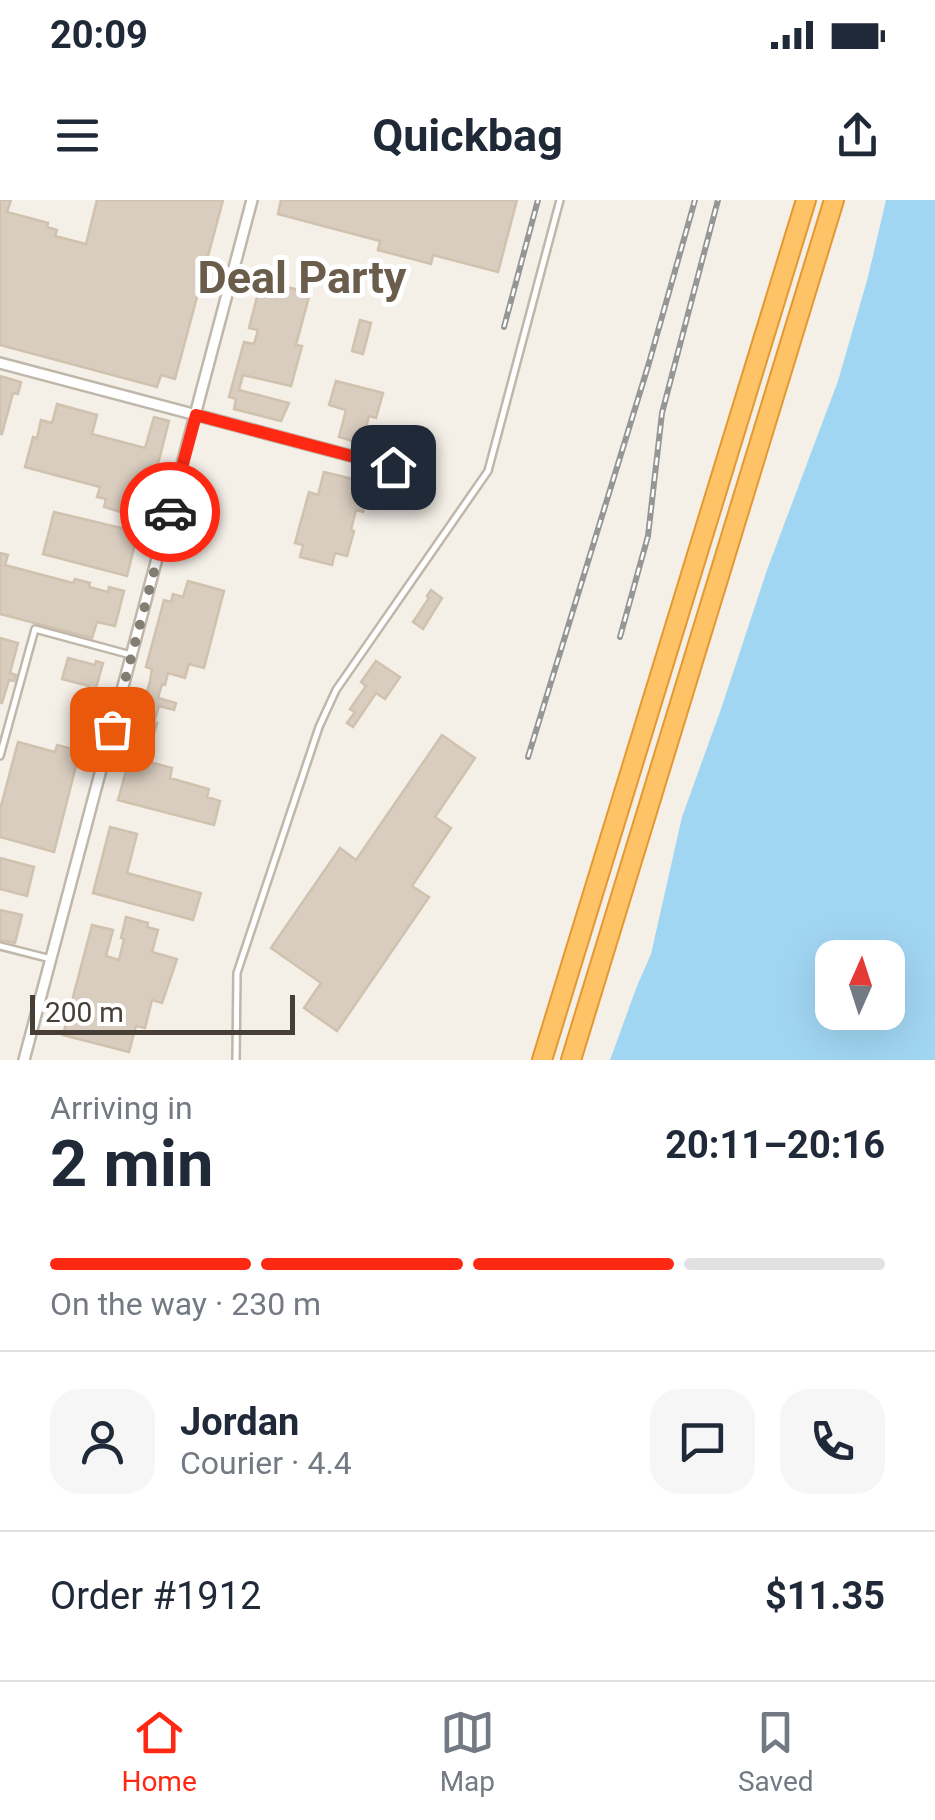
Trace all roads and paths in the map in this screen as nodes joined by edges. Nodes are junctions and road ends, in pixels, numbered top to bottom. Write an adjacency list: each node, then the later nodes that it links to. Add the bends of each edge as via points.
1 (252, 200): 6 (street)
2 (560, 200): 13 (lane, via 488,471 336,690 319,726 237,973)
3 (806, 200): 14 (highway)
4 (834, 200): 15 (highway)
5 (0, 363): 6 (street)
6 (196, 415): 7 (street); 8 (street)
7 (393, 467)
8 (131, 655): 9 (lane, via 35,629); 11 (street)
9 (0, 756)
10 (0, 946): 11 (lane)
11 (51, 959): 12 (street)
12 (24, 1060)
13 (236, 1060)
14 (542, 1060)
15 (570, 1060)

